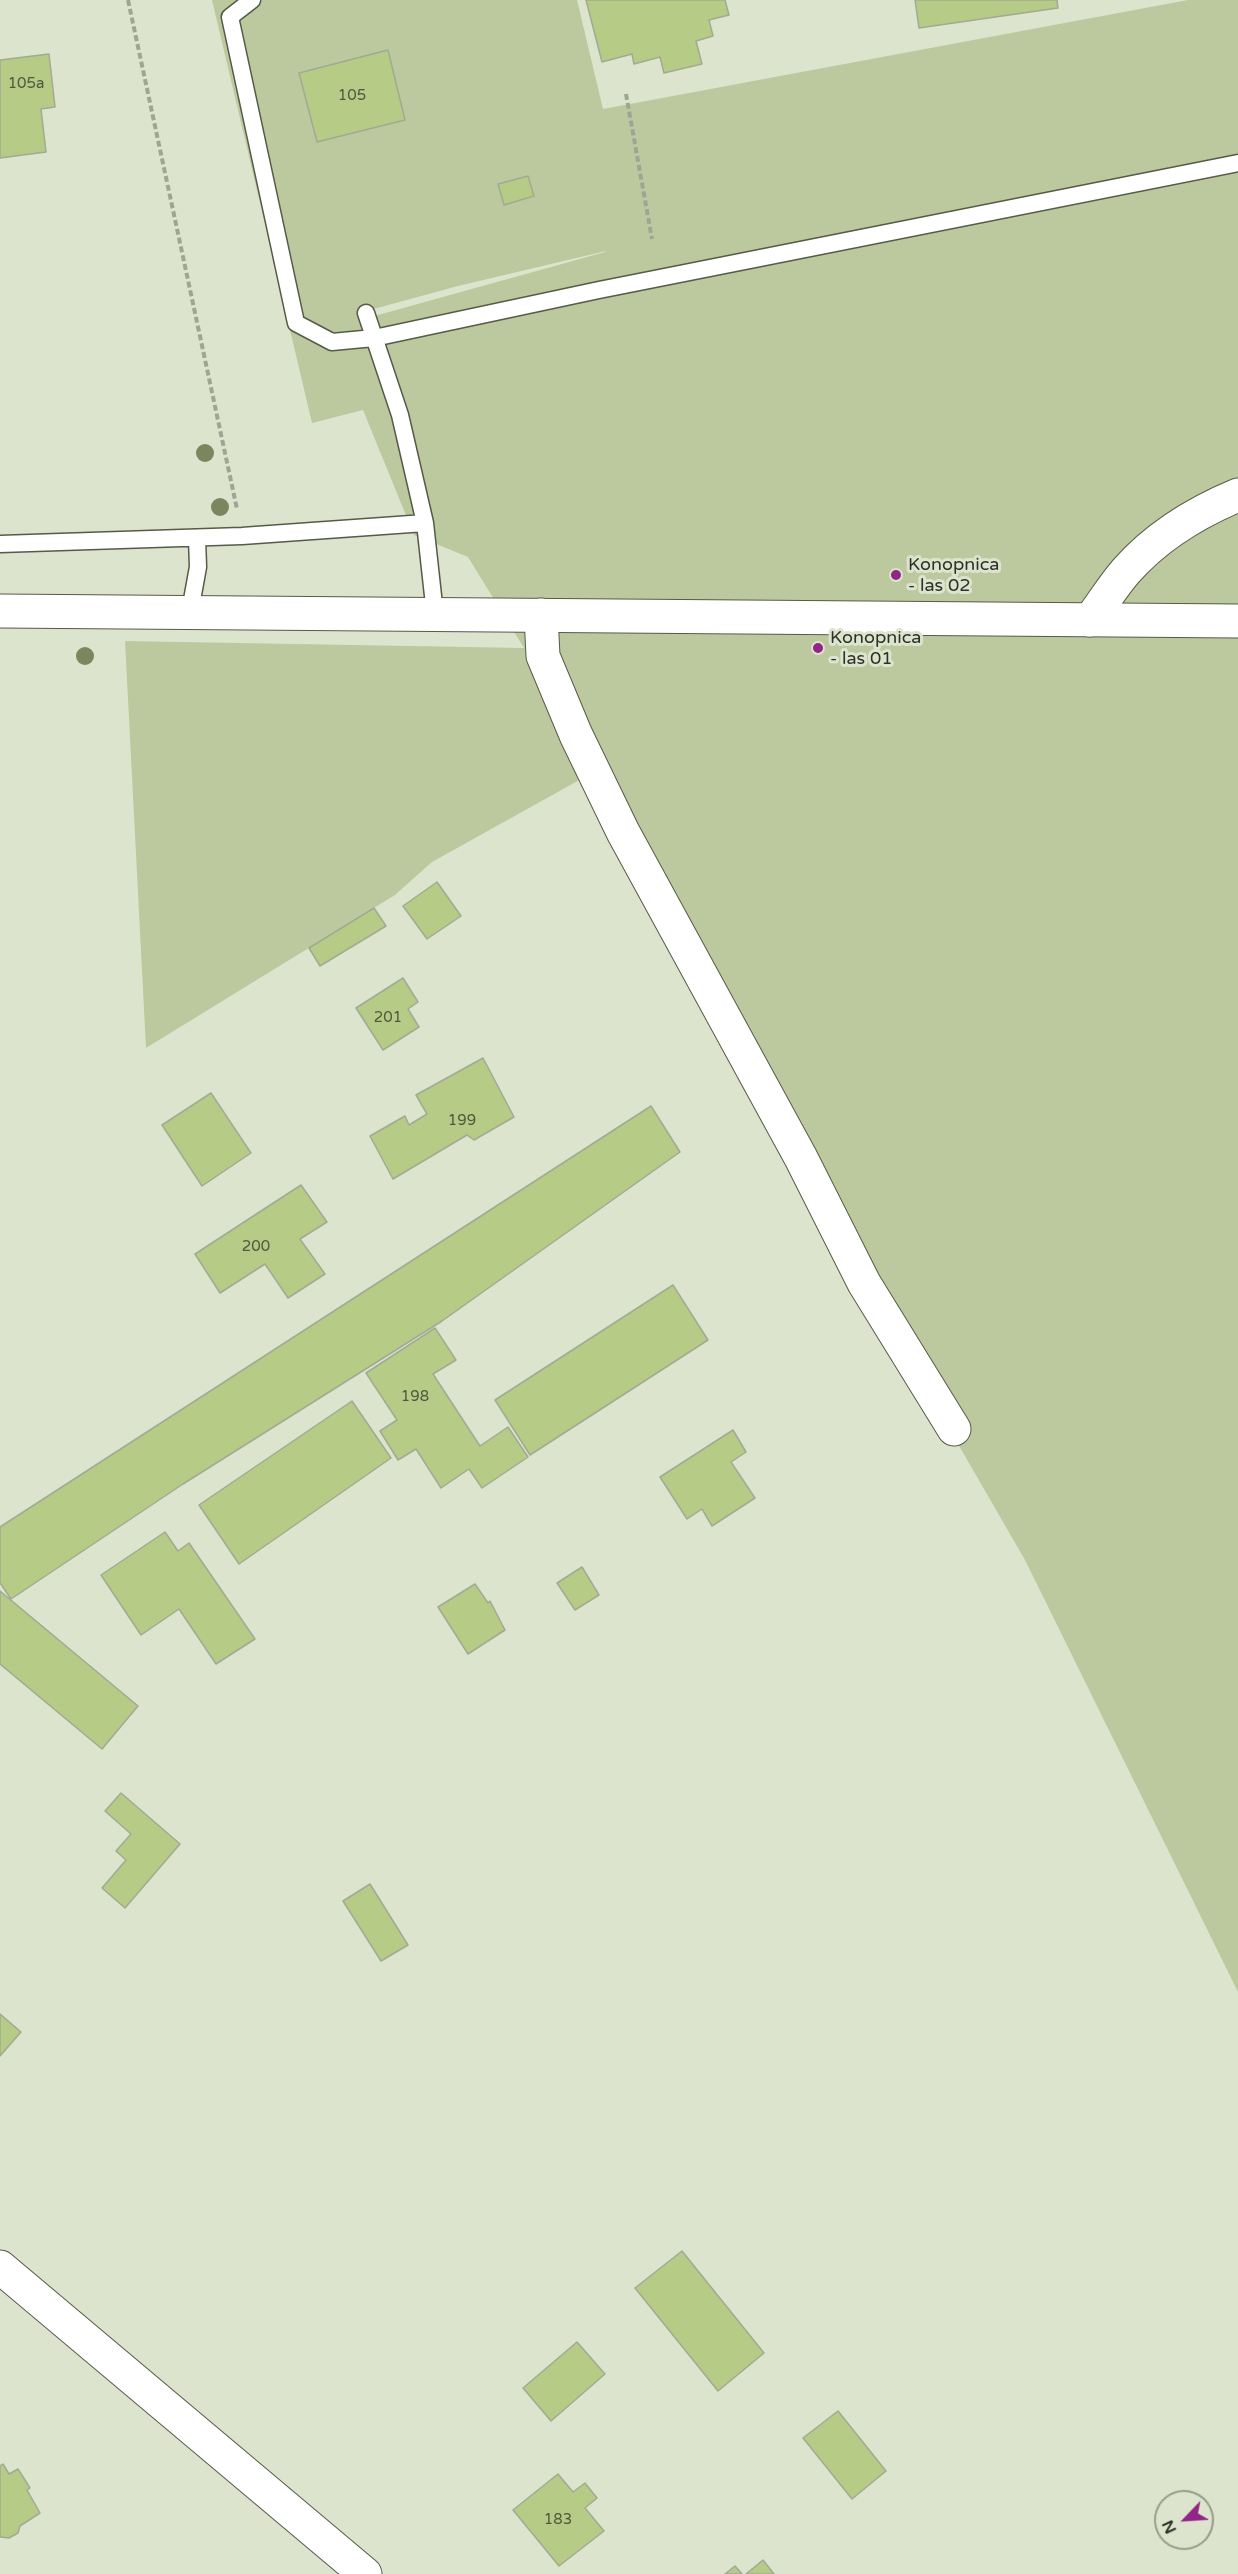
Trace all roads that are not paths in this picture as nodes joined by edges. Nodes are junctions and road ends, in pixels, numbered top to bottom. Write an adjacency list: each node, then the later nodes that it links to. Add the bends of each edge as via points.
1 (252, 0): 4 (lane, via 230,17 296,323 332,342)
2 (1238, 163): 4 (lane)
3 (366, 313): 4 (lane)
4 (374, 338): 6 (lane, via 400,415)
5 (1238, 495): 13 (street, via 1211,506 1170,532 1127,570)
6 (425, 523): 7 (lane); 11 (lane)
7 (197, 538): 8 (lane); 10 (lane, via 198,567)
8 (0, 544)
9 (0, 611): 10 (street)
10 (190, 611): 11 (street)
11 (435, 614): 12 (street)
12 (541, 615): 13 (street); 15 (street, via 543,656 576,735 624,832 801,1158 864,1283)
13 (1090, 620): 14 (street)
14 (1238, 621)
15 (954, 1430)
16 (0, 2267): 17 (street)
17 (365, 2574)

